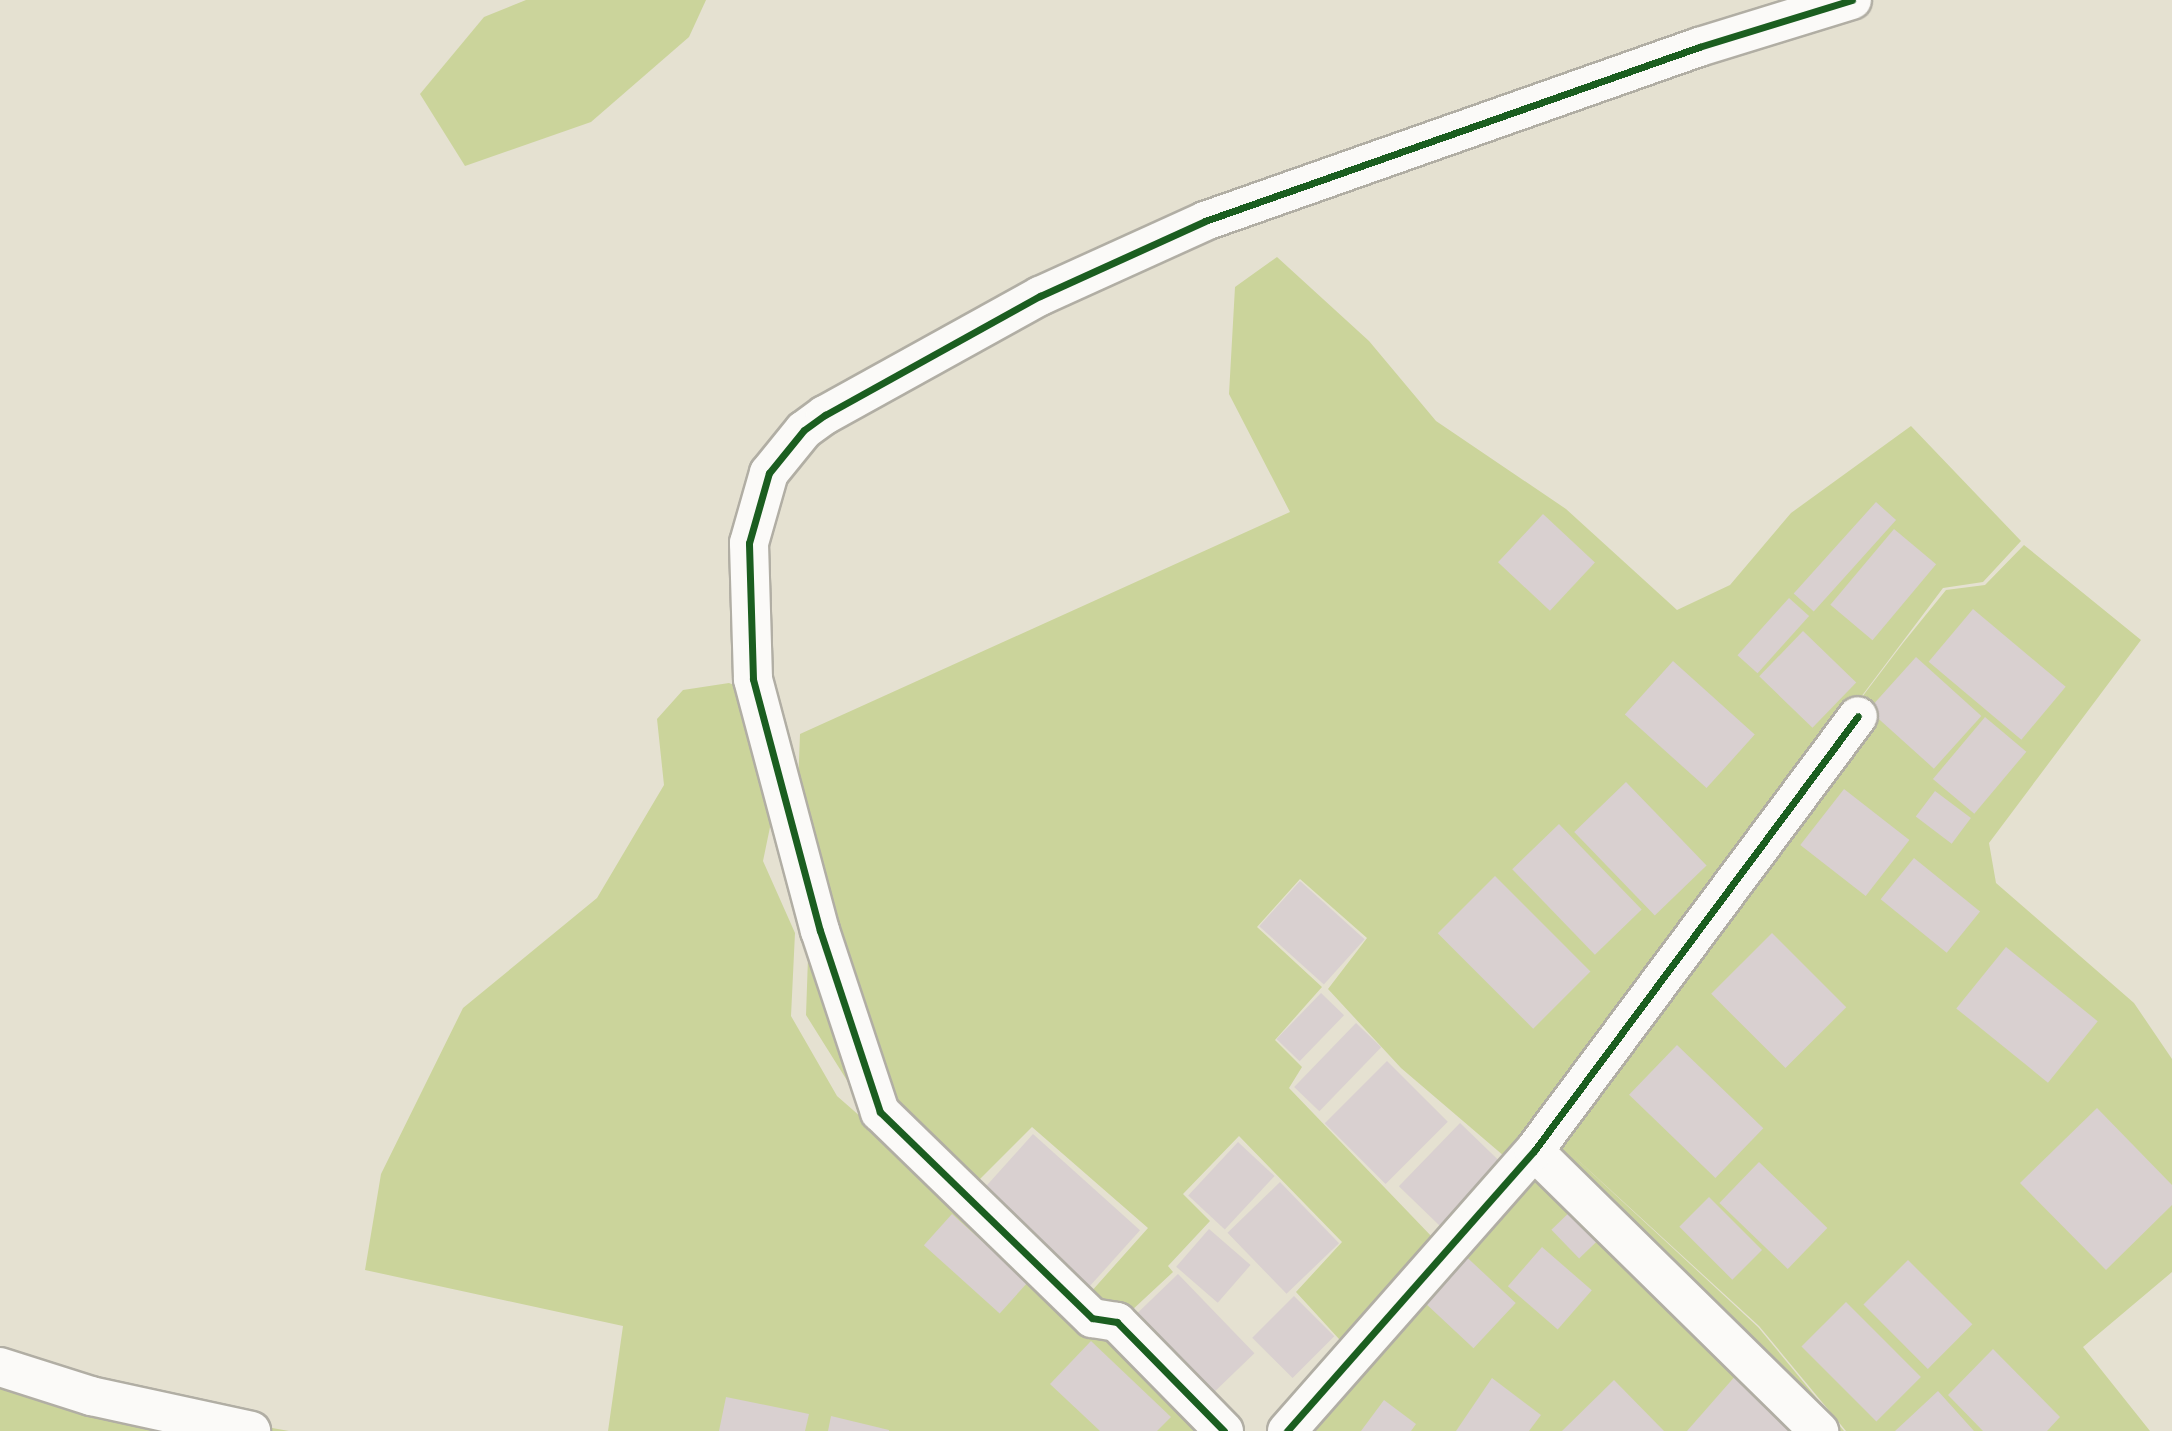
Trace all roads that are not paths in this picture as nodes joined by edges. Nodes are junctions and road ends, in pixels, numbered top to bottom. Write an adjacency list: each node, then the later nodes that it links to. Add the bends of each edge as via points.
1 (1852, 0): 6 (street, via 1699,47 1205,221 1040,296 825,415 804,429 769,473 749,542 753,679 820,931 880,1112 1091,1318 1117,1322)
2 (1858, 716): 3 (street)
3 (1534, 1151): 7 (street); 8 (street)
4 (0, 1367): 5 (street, via 91,1396)
5 (251, 1431)
6 (1224, 1431)
7 (1287, 1431)
8 (1819, 1431)

